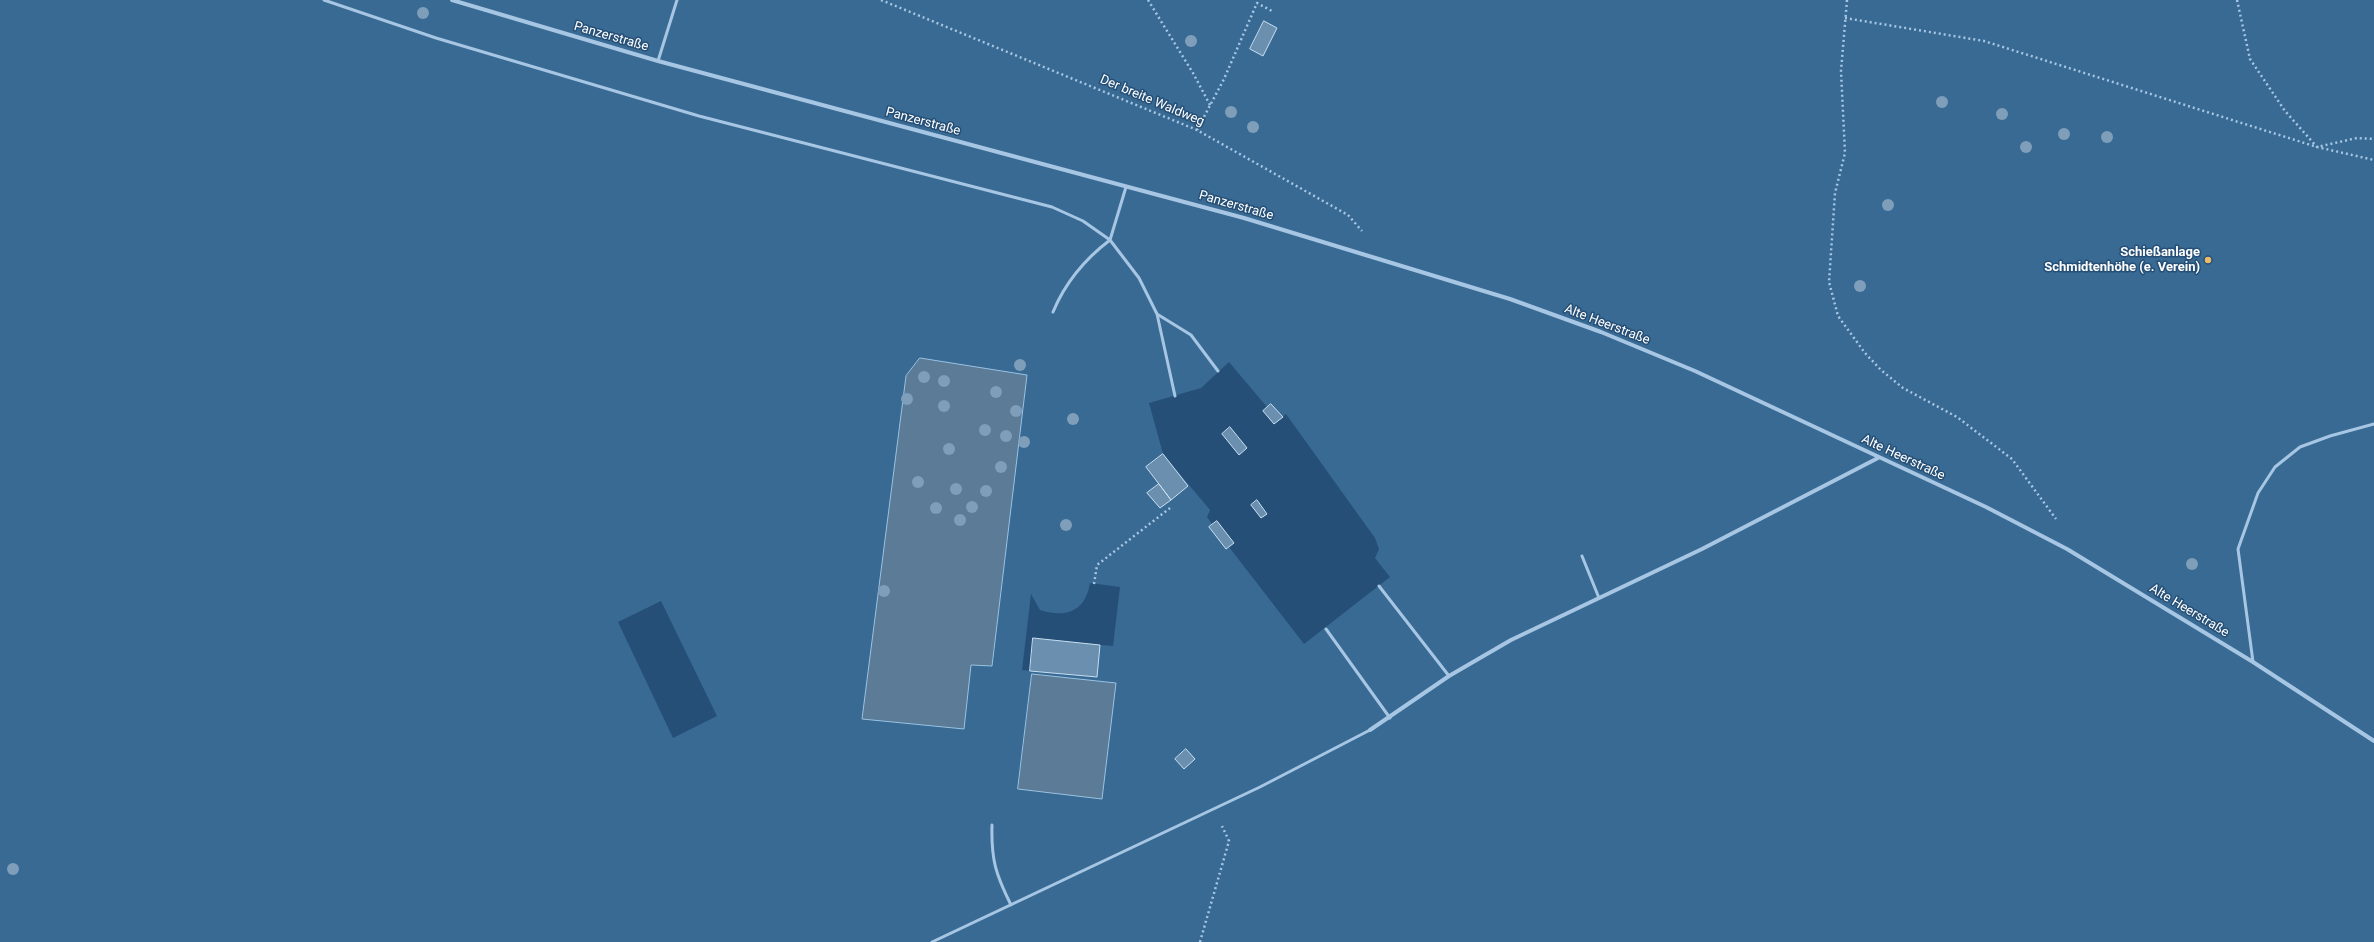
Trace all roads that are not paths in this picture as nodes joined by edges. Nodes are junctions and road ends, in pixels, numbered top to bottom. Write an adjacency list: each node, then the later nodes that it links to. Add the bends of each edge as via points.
1 (324, 0): 6 (lane, via 436,38 699,116 1052,207 1083,221)
2 (452, 0): 4 (street, Panzerstraße)
3 (677, 0): 4 (lane)
4 (658, 61): 5 (street, Panzerstraße)
5 (1126, 187): 6 (lane); 7 (street, Panzerstraße, via 1244,218)
6 (1110, 240): 8 (lane, via 1093,253 1061,292); 9 (lane, via 1139,278)
7 (1389, 262): 13 (street, Alte Heerstraße, via 1510,299 1601,332 1695,371)
8 (1053, 312)
9 (1157, 314): 10 (lane, via 1192,335); 11 (lane)
10 (1218, 371)
11 (1175, 396)
12 (2374, 424): 18 (lane, via 2300,447 2275,467 2258,493 2238,548)
13 (1878, 458): 16 (street, via 1702,549); 18 (street, Alte Heerstraße, via 1986,507 2066,549)
14 (1582, 556): 16 (lane)
15 (1379, 586): 19 (lane)
16 (1599, 598): 19 (street, via 1511,640)
17 (1326, 629): 20 (lane)
18 (2253, 662): 22 (street, Alte Heerstraße)
19 (1449, 676): 20 (street)
20 (1390, 718): 21 (street)
21 (1370, 730): 24 (lane, via 1215,808)
22 (2374, 741)
23 (992, 825): 24 (lane, via 991,852 998,880)
24 (1011, 905): 25 (lane)
25 (932, 942)

